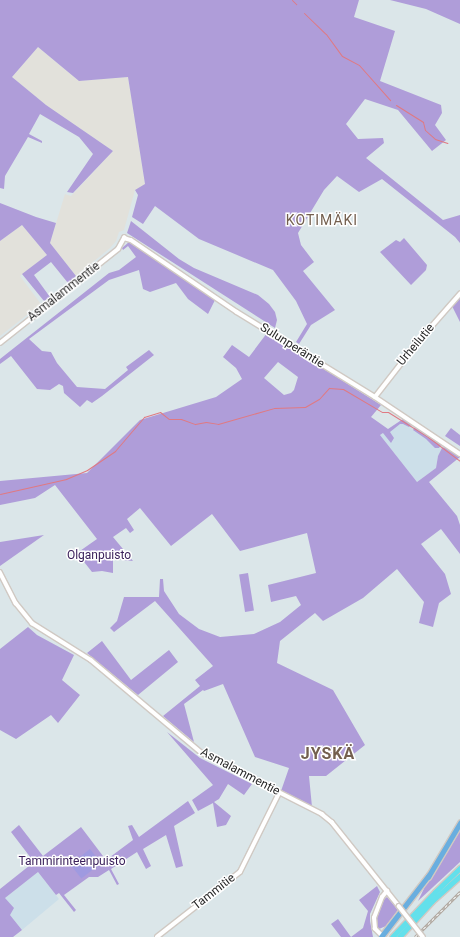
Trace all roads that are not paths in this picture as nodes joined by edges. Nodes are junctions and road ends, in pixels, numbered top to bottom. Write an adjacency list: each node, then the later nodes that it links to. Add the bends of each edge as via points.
1 (124, 238): 3 (street, Asmalammentie, via 118,249); 4 (street, Sulunperäntie, via 137,244 237,312)
2 (460, 294): 4 (street, Urheilutie, via 420,339)
3 (0, 343)
4 (375, 397): 5 (street, Sulunperäntie)
5 (460, 454)
6 (0, 572): 7 (street, Asmalammentie, via 20,608 35,625 91,660 202,753)
7 (279, 793): 11 (street, Asmalammentie, via 322,814 332,822); 12 (street, Tammitie, via 240,872)
8 (460, 823): 13 (main road, via 427,880)
9 (460, 868): 14 (highway)
10 (460, 876): 15 (highway, via 432,901)
11 (387, 891): 13 (street, via 374,918 375,929); 16 (street, Asmalammentie, bridge)
12 (157, 937)
13 (382, 937)
14 (392, 937)
15 (399, 937)
16 (423, 937)

